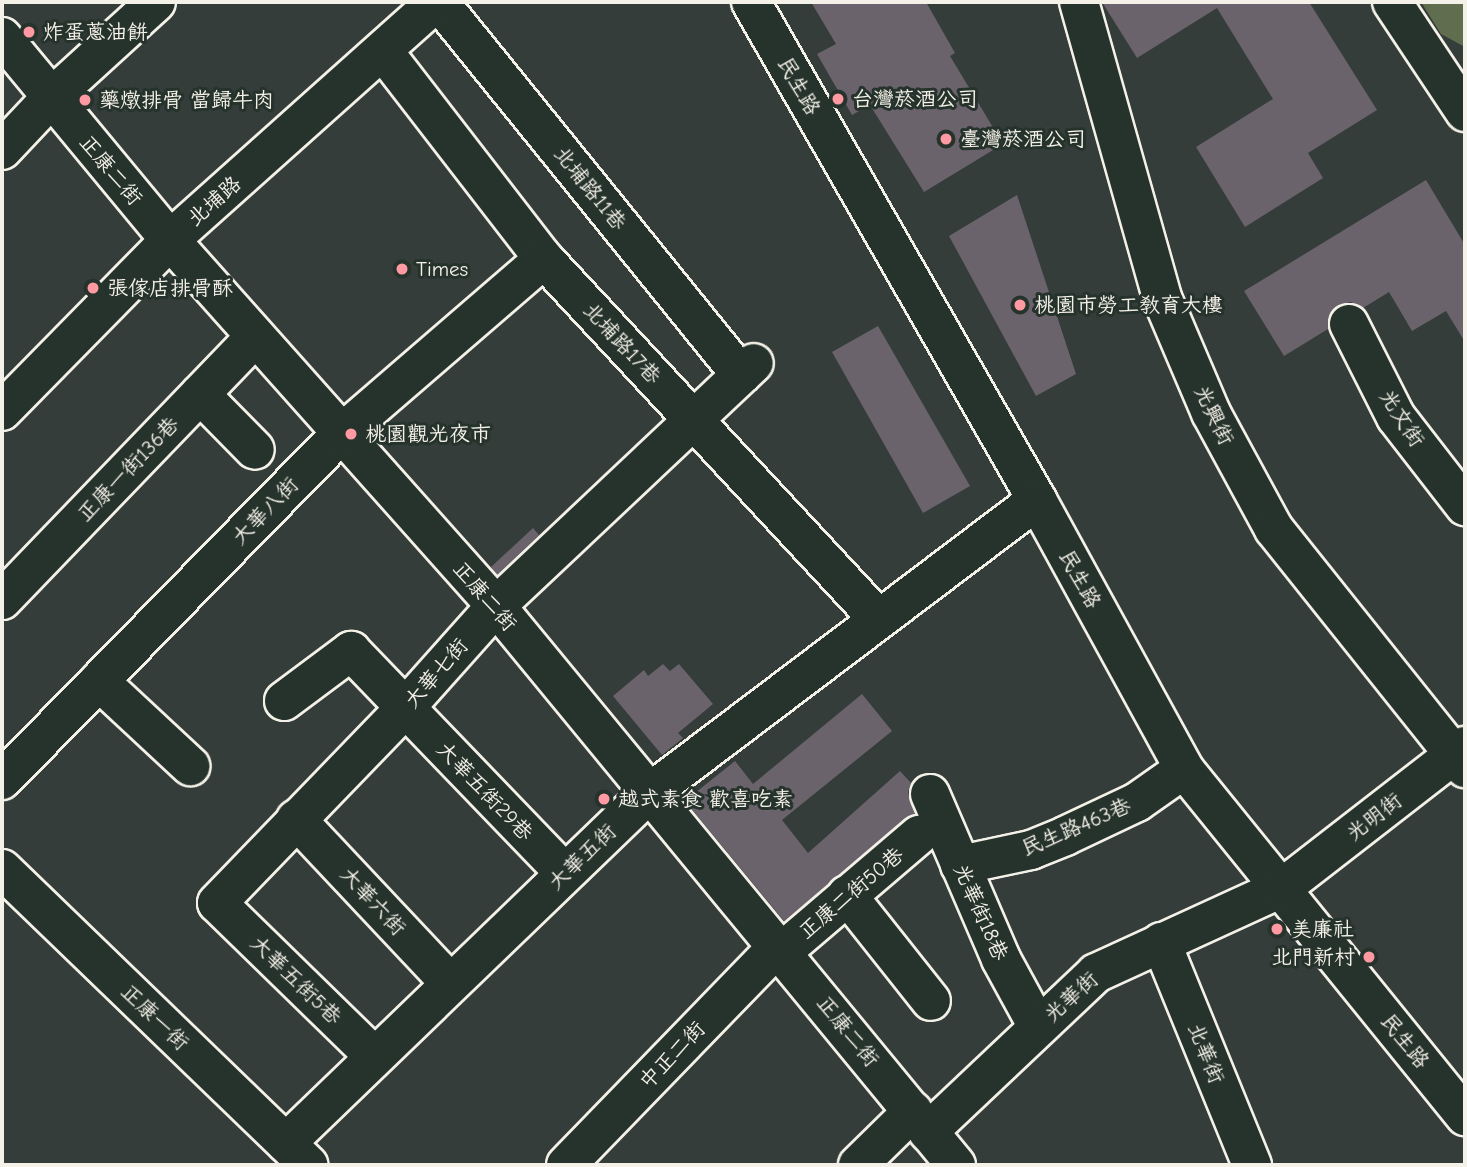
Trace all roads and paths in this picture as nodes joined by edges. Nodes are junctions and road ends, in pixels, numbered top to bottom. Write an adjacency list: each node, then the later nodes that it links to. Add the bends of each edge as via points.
1 (156, 2): 9 (street)
2 (438, 2): 7 (street, 北埔路); 15 (street, 北埔路11巷)
3 (751, 2): 21 (street, 民生路)
4 (1079, 2): 29 (street, 光興街, via 1162,298 1211,413 1273,528)
5 (1392, 2): 8 (street)
6 (2, 37): 9 (street, 正康二街)
7 (383, 51): 11 (street, 北埔路); 12 (street, 北埔路17巷)
8 (1461, 94)
9 (51, 98): 10 (street); 11 (street, 正康二街)
10 (2, 150)
11 (170, 240): 14 (street, 正康二街); 17 (street, 北埔路)
12 (544, 258): 18 (street, 北埔路17巷); 19 (street, 大華八街)
13 (1349, 324): 22 (street, 光文街, via 1396,417)
14 (255, 337): 16 (street, 正康一街136巷); 19 (street, 正康二街)
15 (747, 369): 18 (street, 大華七街)
16 (200, 394): 20 (street); 23 (street, 正康一街136巷)
17 (2, 411)
18 (693, 419): 24 (street, 大華七街); 25 (street, 北埔路17巷)
19 (341, 434): 24 (street, 正康二街); 26 (street, 大華八街)
20 (255, 450)
21 (1037, 500): 25 (street, 大華五街); 31 (street, 民生路)
22 (1465, 506)
23 (2, 600)
24 (496, 606): 28 (street, 大華七街); 34 (street, 正康二街)
25 (878, 619): 34 (street, 大華五街)
26 (99, 681): 30 (street); 32 (street, 大華八街)
27 (284, 701): 28 (street, 大華五街29巷, via 351,651)
28 (405, 708): 35 (street, 大華七街); 39 (street, 大華五街29巷)
29 (1462, 756): 40 (street, 光明街)
30 (190, 766)
31 (1184, 769): 37 (street, 民生路463巷, via 1137,802 1065,836 1031,850); 40 (street, 民生路)
32 (2, 780)
33 (930, 794): 37 (street, 光華街18巷)
34 (647, 795): 39 (street, 大華五街); 44 (street, 正康二街)
35 (296, 819): 42 (street, 大華七街); 45 (street, 大華六街)
36 (919, 835): 41 (street, 正康二街50巷)
37 (960, 865): 47 (street, 光華街18巷, via 1001,959)
38 (2, 869): 51 (street, 正康一街)
39 (565, 873): 45 (street, 大華五街)
40 (1282, 888): 43 (street, 光華街); 49 (street, 民生路)
41 (847, 895): 44 (street, 正康二街50巷); 46 (street)
42 (217, 903): 48 (street, 大華五街5巷)
43 (1161, 942): 47 (street, 光華街, via 1096,973); 55 (street, 北華街)
44 (781, 948): 50 (street, 正康二街); 52 (street, 中正二街)
45 (450, 983): 48 (street, 大華五街)
46 (931, 1001)
47 (1038, 1027): 50 (street, 光華街)
48 (374, 1056): 51 (street, 大華五街)
49 (1465, 1116)
50 (921, 1122): 53 (street, 光華街); 54 (street, 正康二街)
51 (297, 1154)
52 (566, 1165)
53 (858, 1165)
54 (956, 1165)
55 (1252, 1165)

